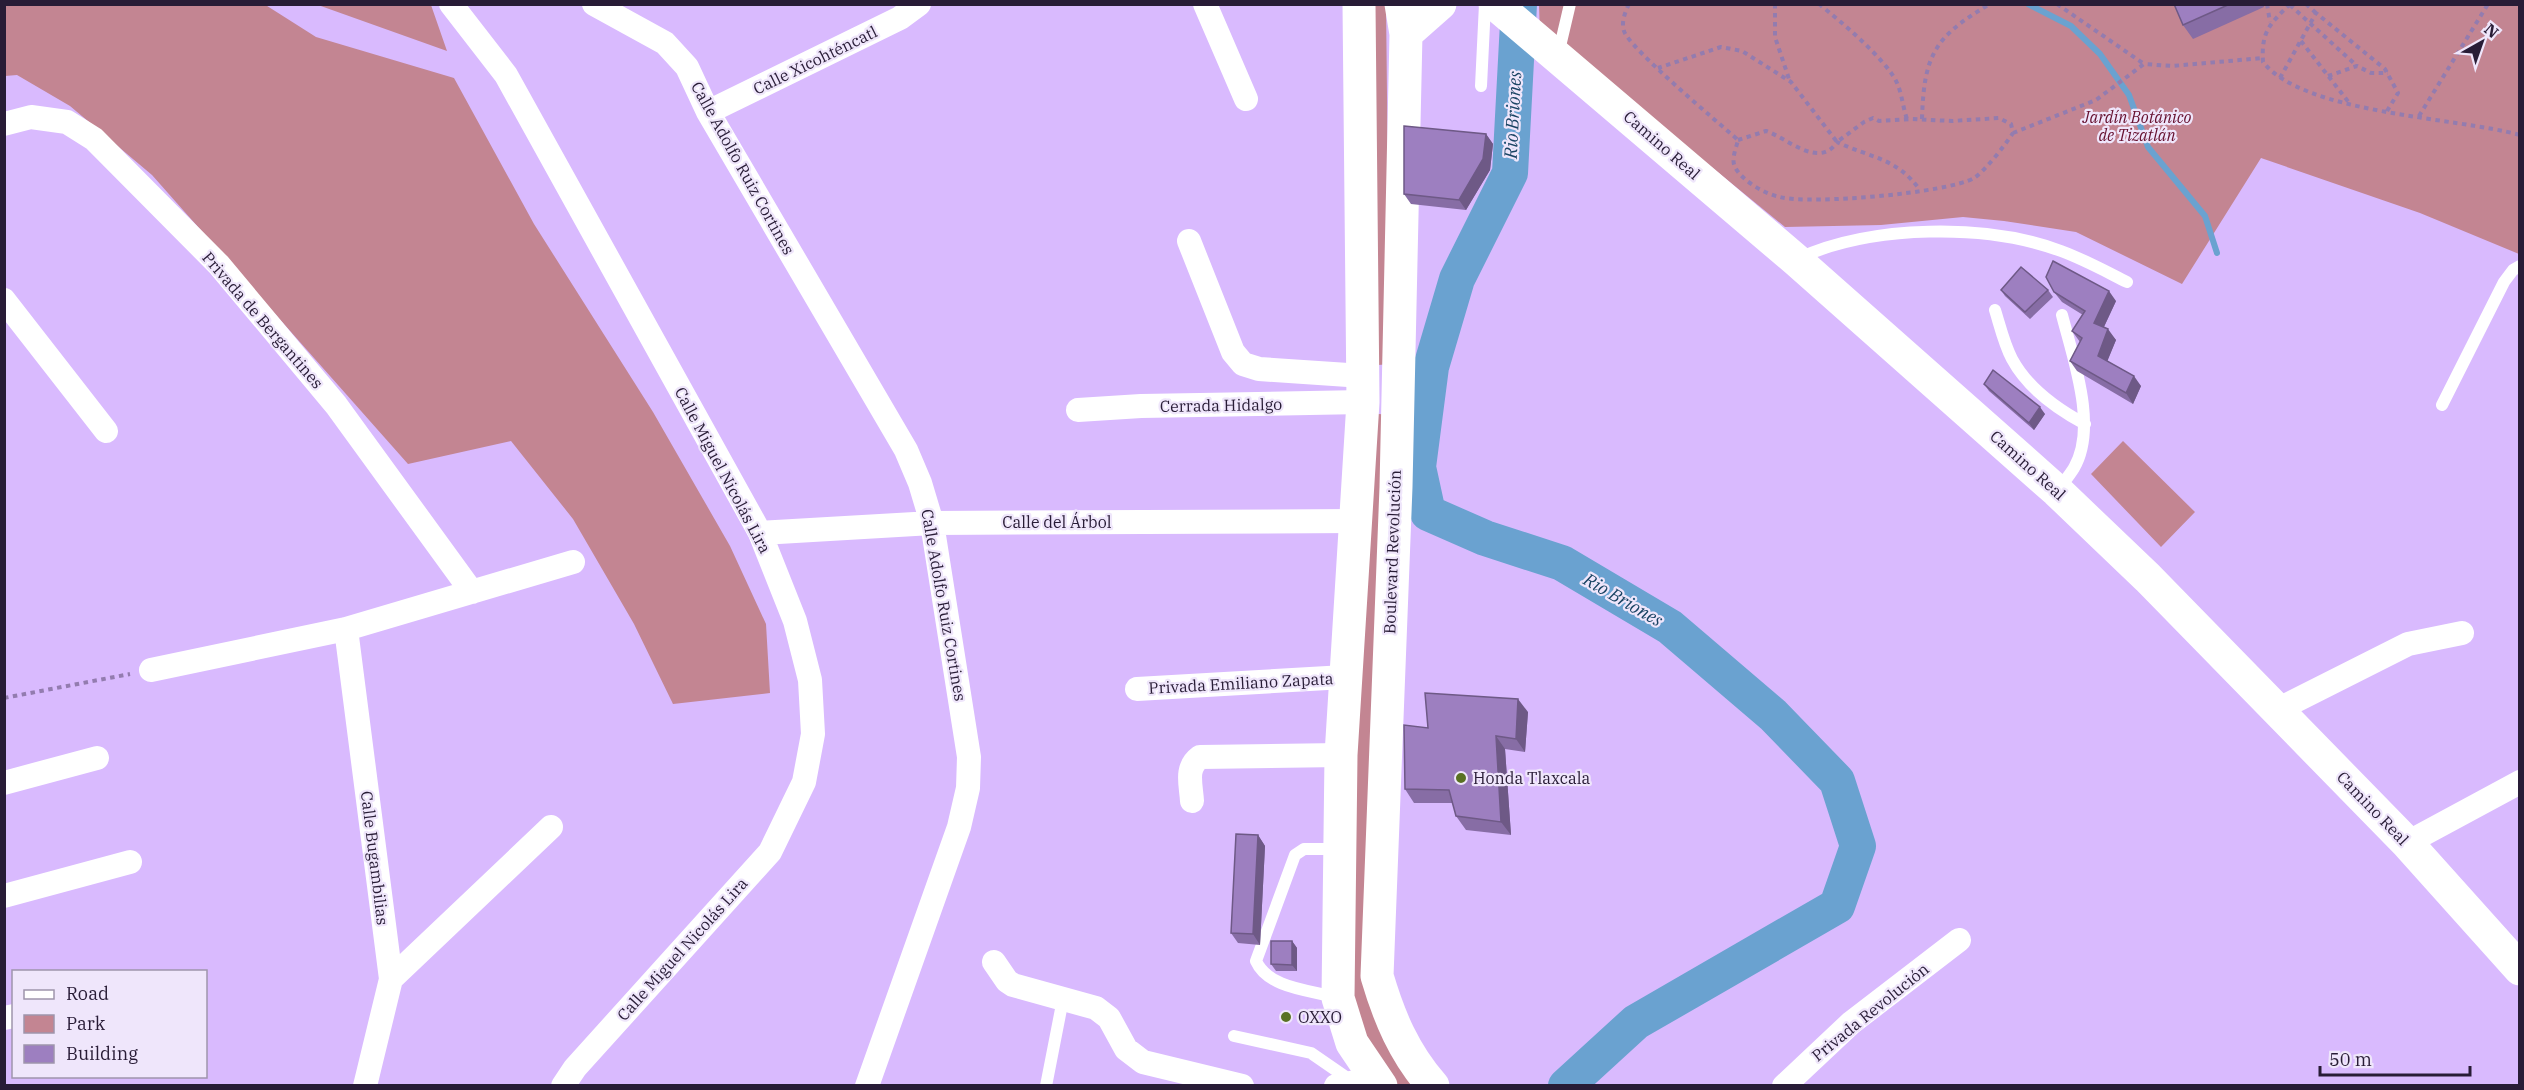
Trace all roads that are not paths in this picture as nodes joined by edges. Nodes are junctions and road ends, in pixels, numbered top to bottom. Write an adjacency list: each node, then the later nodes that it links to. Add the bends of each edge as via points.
1 (451, 4): 30 (street, Calle Miguel Nicolás Lira, via 506,75)
2 (594, 4): 13 (street, Calle Adolfo Ruiz Cortines, via 665,43 687,67)
3 (919, 4): 13 (street, Calle Xicohténcatl, via 900,18)
4 (1205, 4): 12 (street)
5 (1359, 4): 22 (main road)
6 (1440, 4): 9 (main road)
7 (1570, 4): 10 (lane)
8 (1493, 5): 10 (main road, Camino Real); 11 (lane)
9 (1404, 19): 62 (main road, Boulevard Revolución, via 1396,487 1377,976 1388,1014 1413,1063)
10 (1554, 53): 16 (main road, Camino Real)
11 (1481, 86)
12 (1246, 99)
13 (708, 112): 29 (street, Calle Adolfo Ruiz Cortines, via 906,450)
14 (4, 124): 32 (street, Privada de Bergantines, via 31,117 67,122 102,148 219,265 329,396)
15 (1189, 241): 22 (street, Cerrada Hidalgo, via 1233,352 1243,364)
16 (1796, 260): 18 (lane, via 1848,240 1918,233 1988,233 2061,251); 27 (main road, Camino Real)
17 (2520, 266): 23 (lane, via 2504,282)
18 (2127, 282)
19 (4, 300): 26 (street)
20 (1995, 310): 25 (lane, via 2011,358 2022,375 2055,406)
21 (2062, 315): 25 (lane, via 2082,395)
22 (1363, 389): 24 (street, Cerrada Hidalgo); 28 (main road)
23 (2442, 405)
24 (1078, 410)
25 (2085, 424): 27 (lane, via 2075,466)
26 (106, 431)
27 (2057, 491): 38 (main road, Camino Real)
28 (1355, 521): 29 (street, Calle del Árbol); 36 (main road)
29 (932, 523): 30 (street, Calle del Árbol); 59 (street, Calle Adolfo Ruiz Cortines, via 969,757 968,788 959,827)
30 (760, 533): 58 (street, Calle Miguel Nicolás Lira, via 795,621 810,680 813,734 804,782 770,852)
31 (573, 562): 32 (street)
32 (472, 592): 33 (street)
33 (346, 629): 35 (street); 52 (street, Calle Bugambilias)
34 (2462, 633): 38 (street, via 2408,644)
35 (152, 669)
36 (1345, 677): 37 (street, Privada Emiliano Zapata); 39 (main road)
37 (1137, 689)
38 (2277, 710): 45 (main road, Camino Real)
39 (1341, 755): 43 (street, via 1200,757 1189,770); 46 (main road)
40 (97, 758): 42 (street)
41 (2520, 782): 45 (street)
42 (4, 783)
43 (1192, 801)
44 (551, 828): 52 (street)
45 (2407, 843): 51 (main road, Camino Real)
46 (1340, 849): 53 (main road); 53 (lane, via 1304,849 1294,855 1256,962 1261,973 1271,980)
47 (130, 862): 48 (street)
48 (4, 896)
49 (1959, 940): 63 (street, Privada Revolución, via 1851,1023)
50 (994, 962): 54 (street, via 1013,985)
51 (2520, 969)
52 (391, 979): 57 (street, Calle Bugambilias)
53 (1338, 998): 56 (main road)
54 (1063, 999): 60 (lane); 61 (street, via 1096,1008 1109,1018 1126,1049 1143,1062)
55 (1234, 1036): 56 (lane, via 1311,1053)
56 (1361, 1083)
57 (365, 1086)
58 (563, 1086)
59 (867, 1086)
60 (1046, 1086)
61 (1242, 1086)
62 (1432, 1086)
63 (1784, 1086)

